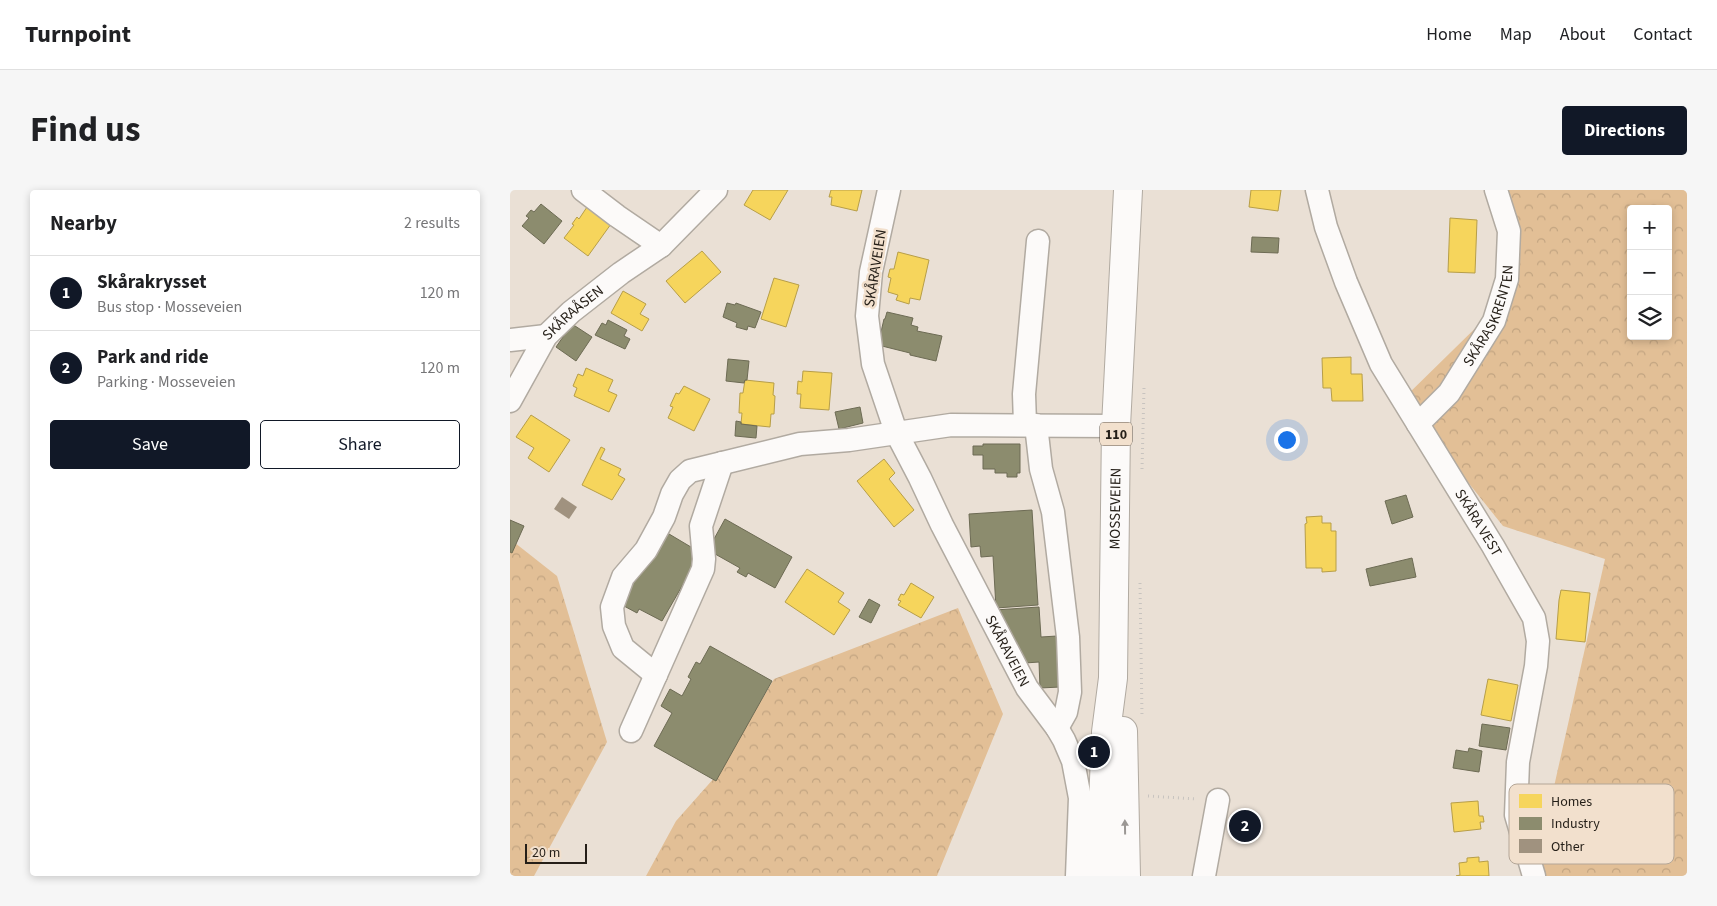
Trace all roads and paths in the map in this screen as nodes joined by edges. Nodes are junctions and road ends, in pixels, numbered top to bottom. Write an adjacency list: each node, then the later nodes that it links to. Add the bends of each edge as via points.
1 (583, 190): 8 (street)
2 (716, 190): 8 (street, SKÅRAÅSEN)
3 (889, 190): 16 (street, SKÅRAVEIEN, via 871,272 867,316 874,364)
4 (1128, 190): 15 (highway, MOSSEVEIEN / 110)
5 (1318, 190): 14 (street, SKÅRA VEST, via 1326,227 1350,292 1381,364)
6 (1496, 190): 14 (street, SKÅRASKRENTEN, via 1509,231 1507,279 1494,321 1449,393)
7 (1038, 242): 13 (street, via 1024,394)
8 (661, 246): 9 (street, SKÅRAÅSEN, via 571,312)
9 (546, 336): 10 (street); 12 (street, SKÅRAÅSEN)
10 (510, 340)
11 (1144, 382): 18 (path)
12 (510, 401)
13 (1031, 424): 15 (street); 16 (street, via 951,425); 23 (street, via 1053,512 1068,637 1070,692 1066,712)
14 (1418, 424): 25 (street, SKÅRA VEST, via 1534,618 1538,641 1536,666 1518,762)
15 (1116, 426): 21 (highway, MOSSEVEIEN / 110)
16 (896, 432): 17 (street, via 800,444); 23 (street, SKÅRAVEIEN, via 1018,672)
17 (722, 463): 20 (street, via 701,526 703,569); 20 (street, via 690,471 680,480 646,550 623,577 612,607 614,626 623,648)
18 (1141, 478)
19 (1140, 574): 22 (path)
20 (656, 674): 24 (street)
21 (1113, 678): 30 (highway, MOSSEVEIEN / 110, via 1106,732); 31 (highway, MOSSEVEIEN / 110, one-way to 21, via 1123,731)
22 (1142, 719)
23 (1057, 728): 29 (street, SKÅRAVEIEN, via 1073,761 1080,798)
24 (631, 730)
25 (1517, 784)
26 (1145, 796): 27 (path)
27 (1218, 800): 32 (street)
28 (1530, 864): 33 (street, SKÅRA VEST)
29 (1077, 876)
30 (1100, 876)
31 (1126, 876)
32 (1204, 876)
33 (1534, 876)

